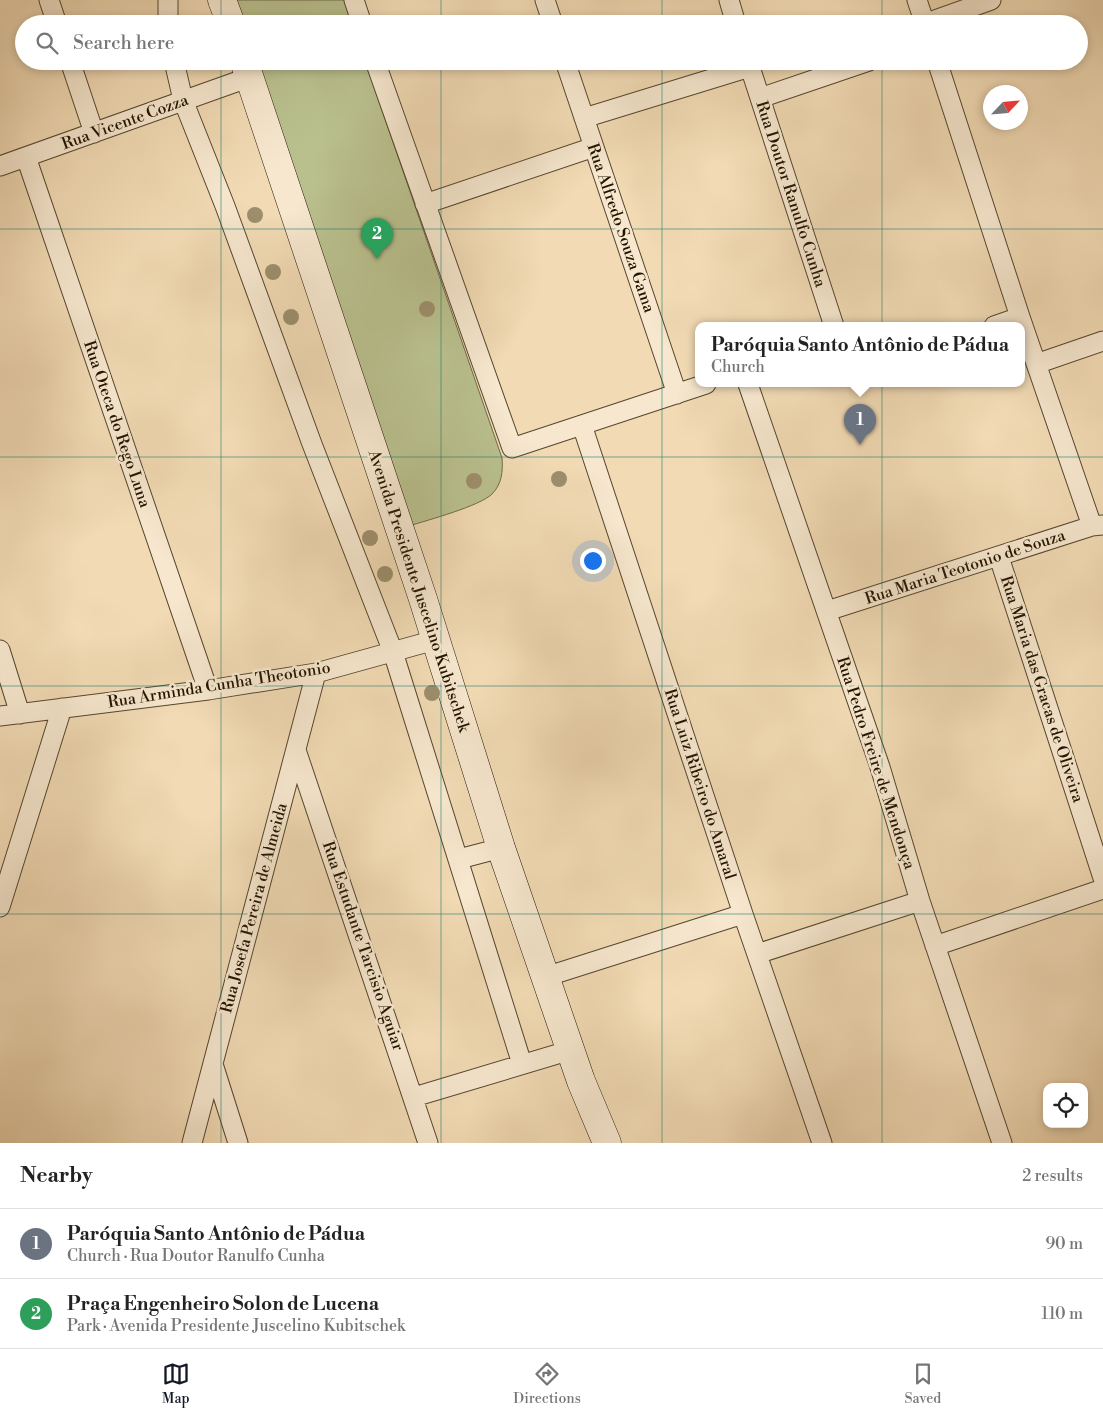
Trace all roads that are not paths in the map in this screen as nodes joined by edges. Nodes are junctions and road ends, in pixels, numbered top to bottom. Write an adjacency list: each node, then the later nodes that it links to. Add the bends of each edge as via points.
1 (49, 0): 9 (street)
2 (168, 0): 10 (street)
3 (222, 0): 11 (main road)
4 (354, 0): 12 (street)
5 (545, 0): 13 (street)
6 (729, 0): 14 (street)
7 (917, 0): 15 (street)
8 (991, 0): 16 (street)
9 (54, 15)
10 (168, 15)
11 (228, 15)
12 (359, 15)
13 (550, 15)
14 (733, 15)
15 (921, 15)
16 (949, 15)
17 (73, 70): 30 (street)
18 (176, 70): 28 (street)
19 (245, 70): 28 (street, Rua Vicente Cozza)
20 (247, 70): 49 (main road, Avenida Presidente Juscelino Kubitschek)
21 (378, 70): 34 (street)
22 (568, 70): 29 (street, Rua Alfredo Souza Gama)
23 (731, 70): 29 (street)
24 (751, 70): 27 (street, Rua Doutor Ranulfo Cunha)
25 (842, 70): 27 (street)
26 (940, 70): 35 (street)
27 (760, 98): 36 (street, Rua Doutor Ranulfo Cunha)
28 (183, 100): 30 (street, Rua Vicente Cozza); 51 (street)
29 (584, 118): 31 (street, Rua Alfredo Souza Gama)
30 (94, 133): 32 (street, Rua Vicente Cozza)
31 (594, 147): 34 (street); 44 (street, Rua Alfredo Souza Gama)
32 (26, 158): 33 (street, Rua Vicente Cozza); 53 (street, Rua Oteca do Rego Luna)
33 (0, 166)
34 (425, 204): 45 (street, via 512,448)
35 (1020, 317): 37 (street); 38 (street)
36 (833, 322)
37 (1006, 322)
38 (1022, 322)
39 (1025, 332): 41 (street)
40 (1103, 341): 41 (street)
41 (1036, 364): 46 (street)
42 (697, 387): 44 (street)
43 (749, 387): 48 (street, Rua Pedro Freire de Mendonça)
44 (676, 394): 45 (street)
45 (582, 425): 64 (street, Rua Luiz Ribeiro do Amaral)
46 (1098, 525): 47 (street, Rua Maria Teotonio de Souza)
47 (999, 557): 48 (street, Rua Maria Teotonio de Souza); 60 (street, Rua Maria das Gracas de Oliveira)
48 (827, 611): 62 (street, Rua Pedro Freire de Mendonça, via 880,767)
49 (435, 640): 51 (street, Rua Arminda Cunha Theotonio); 58 (main road, Avenida Presidente Juscelino Kubitschek)
50 (0, 650): 55 (street)
51 (393, 652): 52 (street, Rua Arminda Cunha Theotonio); 59 (street)
52 (316, 673): 53 (street, Rua Arminda Cunha Theotonio); 57 (street, Rua Josefa Pereira de Almeida)
53 (208, 690): 54 (street, Rua Arminda Cunha Theotonio)
54 (62, 708): 55 (street, Rua Arminda Cunha Theotonio); 63 (street)
55 (20, 714): 56 (street, Rua Arminda Cunha Theotonio)
56 (0, 716)
57 (296, 750): 69 (street, Rua Josefa Pereira de Almeida); 71 (street, Rua Estudante Tarcisio Aguiar)
58 (501, 848): 59 (street); 67 (main road, Avenida Presidente Juscelino Kubitschek)
59 (458, 859): 70 (street)
60 (1103, 878)
61 (1103, 889): 65 (street)
62 (920, 902): 65 (street, Rua Pedro Freire de Mendonça); 66 (street)
63 (0, 907)
64 (743, 914): 66 (street, Rua Luiz Ribeiro do Amaral); 67 (street)
65 (934, 946): 77 (street, Rua Pedro Freire de Mendonça)
66 (757, 954): 76 (street, Rua Luiz Ribeiro do Amaral)
67 (545, 977): 68 (main road, Avenida Presidente Juscelino Kubitschek)
68 (571, 1050): 70 (street); 72 (main road, Avenida Presidente Juscelino Kubitschek)
69 (213, 1064): 73 (street, Rua Josefa Pereira de Almeida); 74 (street)
70 (522, 1064): 71 (street)
71 (414, 1097): 75 (street, Rua Estudante Tarcisio Aguiar)
72 (601, 1135)
73 (192, 1143)
74 (238, 1143)
75 (428, 1143)
76 (822, 1143)
77 (1002, 1143)

